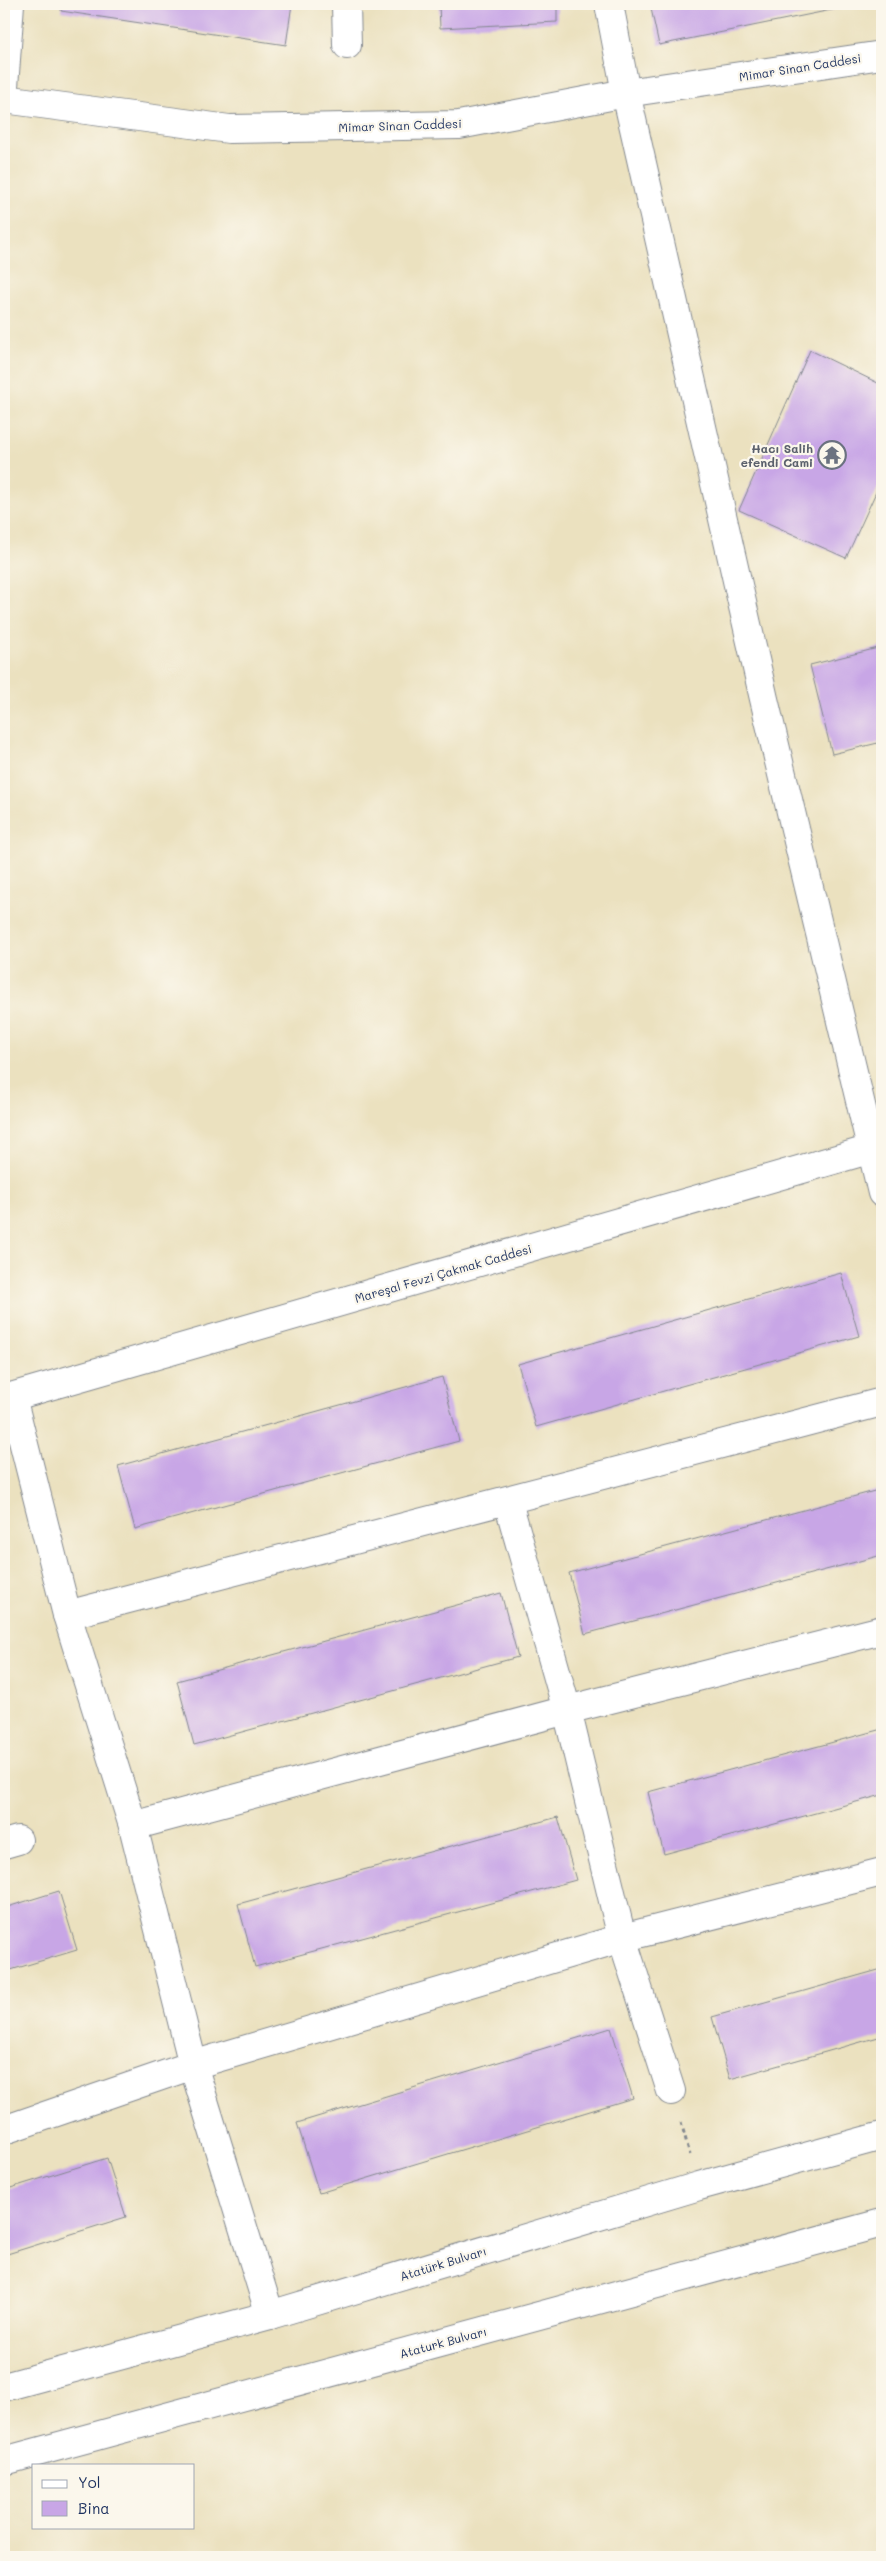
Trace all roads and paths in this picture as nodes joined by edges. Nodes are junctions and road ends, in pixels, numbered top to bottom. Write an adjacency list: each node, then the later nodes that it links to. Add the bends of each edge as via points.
1 (10, 4): 6 (street)
2 (346, 4): 4 (street)
3 (609, 4): 7 (street)
4 (347, 45)
5 (882, 55): 7 (street, Mimar Sinan Caddesi)
6 (4, 87)
7 (626, 93): 8 (street, Mimar Sinan Caddesi, via 459,125 229,129); 9 (street, via 762,690)
8 (4, 99)
9 (876, 1147): 10 (street); 11 (street, Mareşal Fevzi Çakmak Caddesi)
10 (882, 1193)
11 (8, 1398): 14 (street)
12 (882, 1402): 13 (street)
13 (508, 1502): 14 (street); 16 (street)
14 (67, 1615): 17 (street)
15 (882, 1630): 16 (street)
16 (567, 1710): 17 (street); 19 (street)
17 (133, 1826): 20 (street)
18 (882, 1872): 19 (street)
19 (622, 1938): 20 (street); 21 (street)
20 (193, 2065): 22 (street); 26 (street)
21 (671, 2090): 24 (path)
22 (4, 2130)
23 (882, 2136): 24 (street, Atatürk Bulvarı)
24 (699, 2186): 26 (street, Atatürk Bulvarı)
25 (882, 2223): 28 (street, Ataturk Bulvarı)
26 (270, 2314): 27 (street, Atatürk Bulvarı)
27 (4, 2387)
28 (4, 2462)

